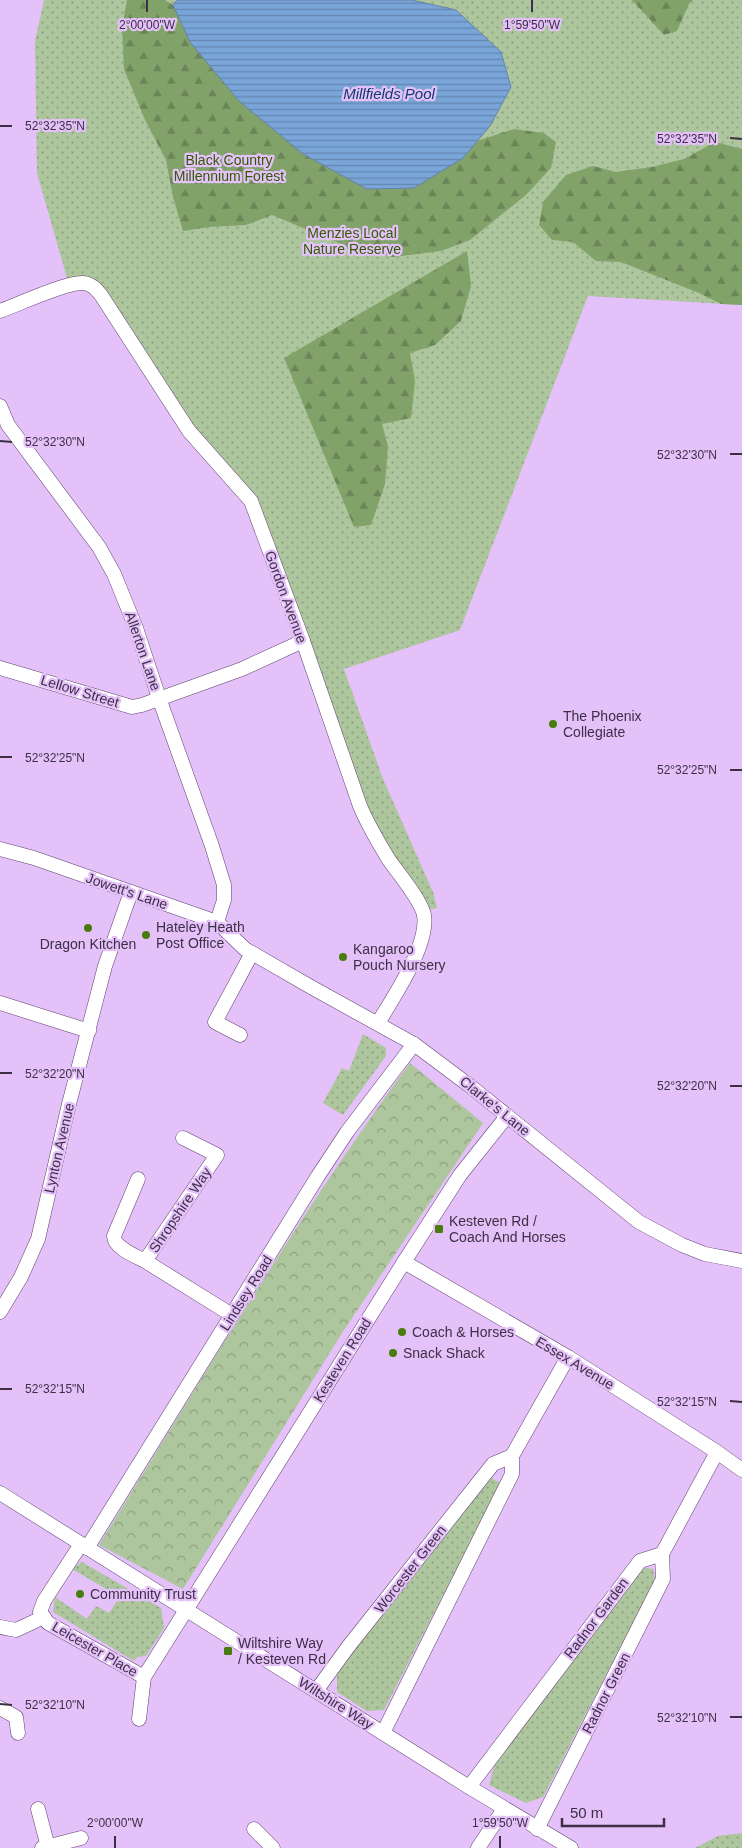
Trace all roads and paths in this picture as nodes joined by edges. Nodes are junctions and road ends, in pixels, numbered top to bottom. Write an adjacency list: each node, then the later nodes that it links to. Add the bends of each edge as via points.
1 (0, 311): 3 (street, Gordon Avenue, via 69,285 83,283 102,295 189,431 251,501)
2 (0, 406): 5 (street, Allerton Lane, via 8,425 99,547 114,574)
3 (303, 641): 5 (street, Lellow Street, via 242,669); 11 (street, Gordon Avenue, via 371,832 413,893 424,915 421,943)
4 (0, 668): 5 (street, Lellow Street, via 132,707)
5 (159, 698): 8 (street, Allerton Lane, via 224,885 224,900)
6 (0, 849): 7 (street, Jowett's Lane)
7 (130, 892): 8 (street, Jowett's Lane); 12 (street, Lynton Avenue, via 105,966)
8 (217, 922): 9 (street, Jowett's Lane)
9 (249, 951): 11 (street, Clarke's Lane); 13 (street, via 215,1022)
10 (0, 1003): 12 (street)
11 (378, 1023): 14 (street, Clarke's Lane)
12 (89, 1031): 21 (street, Lynton Avenue, via 38,1239)
13 (240, 1035)
14 (414, 1044): 15 (street, Clarke's Lane); 22 (street, Lindsey Road, via 347,1132)
15 (507, 1116): 19 (street, Clarke's Lane, via 639,1222 682,1245 706,1254); 20 (street, Kesteven Road, via 460,1175)
16 (183, 1138): 18 (street, Shropshire Way, via 217,1155)
17 (138, 1179): 18 (street, via 114,1241)
18 (146, 1261): 22 (street, Shropshire Way)
19 (742, 1261)
20 (404, 1262): 23 (street, Essex Avenue); 30 (street, Kesteven Road)
21 (0, 1312)
22 (232, 1316): 28 (street, Lindsey Road)
23 (568, 1357): 24 (street, Essex Avenue); 25 (street)
24 (717, 1452): 26 (street, Essex Avenue); 29 (street)
25 (512, 1456): 34 (street, Worcester Green, via 493,1464); 37 (street, via 512,1474)
26 (742, 1470)
27 (0, 1493): 28 (street, Wiltshire Way)
28 (84, 1546): 30 (street, Wiltshire Way); 31 (street, Leicester Place, via 44,1601 40,1612)
29 (662, 1554): 39 (street, Radnor Garden, via 640,1561); 43 (street, Radnor Green, via 663,1579)
30 (188, 1610): 33 (street, Leicester Place); 34 (street, Wiltshire Way)
31 (44, 1617): 32 (street, via 16,1630); 33 (street, Leicester Place, via 48,1623)
32 (0, 1627)
33 (144, 1677): 36 (street, Leicester Place)
34 (316, 1691): 37 (street, Wiltshire Way)
35 (0, 1708): 38 (street, via 16,1718)
36 (139, 1719)
37 (383, 1733): 39 (street, Wiltshire Way)
38 (18, 1734)
39 (469, 1787): 40 (street, Wiltshire Way)
40 (504, 1808): 43 (street, Wiltshire Way); 47 (street)
41 (38, 1809): 45 (street)
42 (254, 1829): 46 (street)
43 (537, 1829): 48 (street, Wiltshire Way)
44 (82, 1838): 45 (street)
45 (45, 1847)
46 (273, 1848)
47 (478, 1848)
48 (571, 1848)

